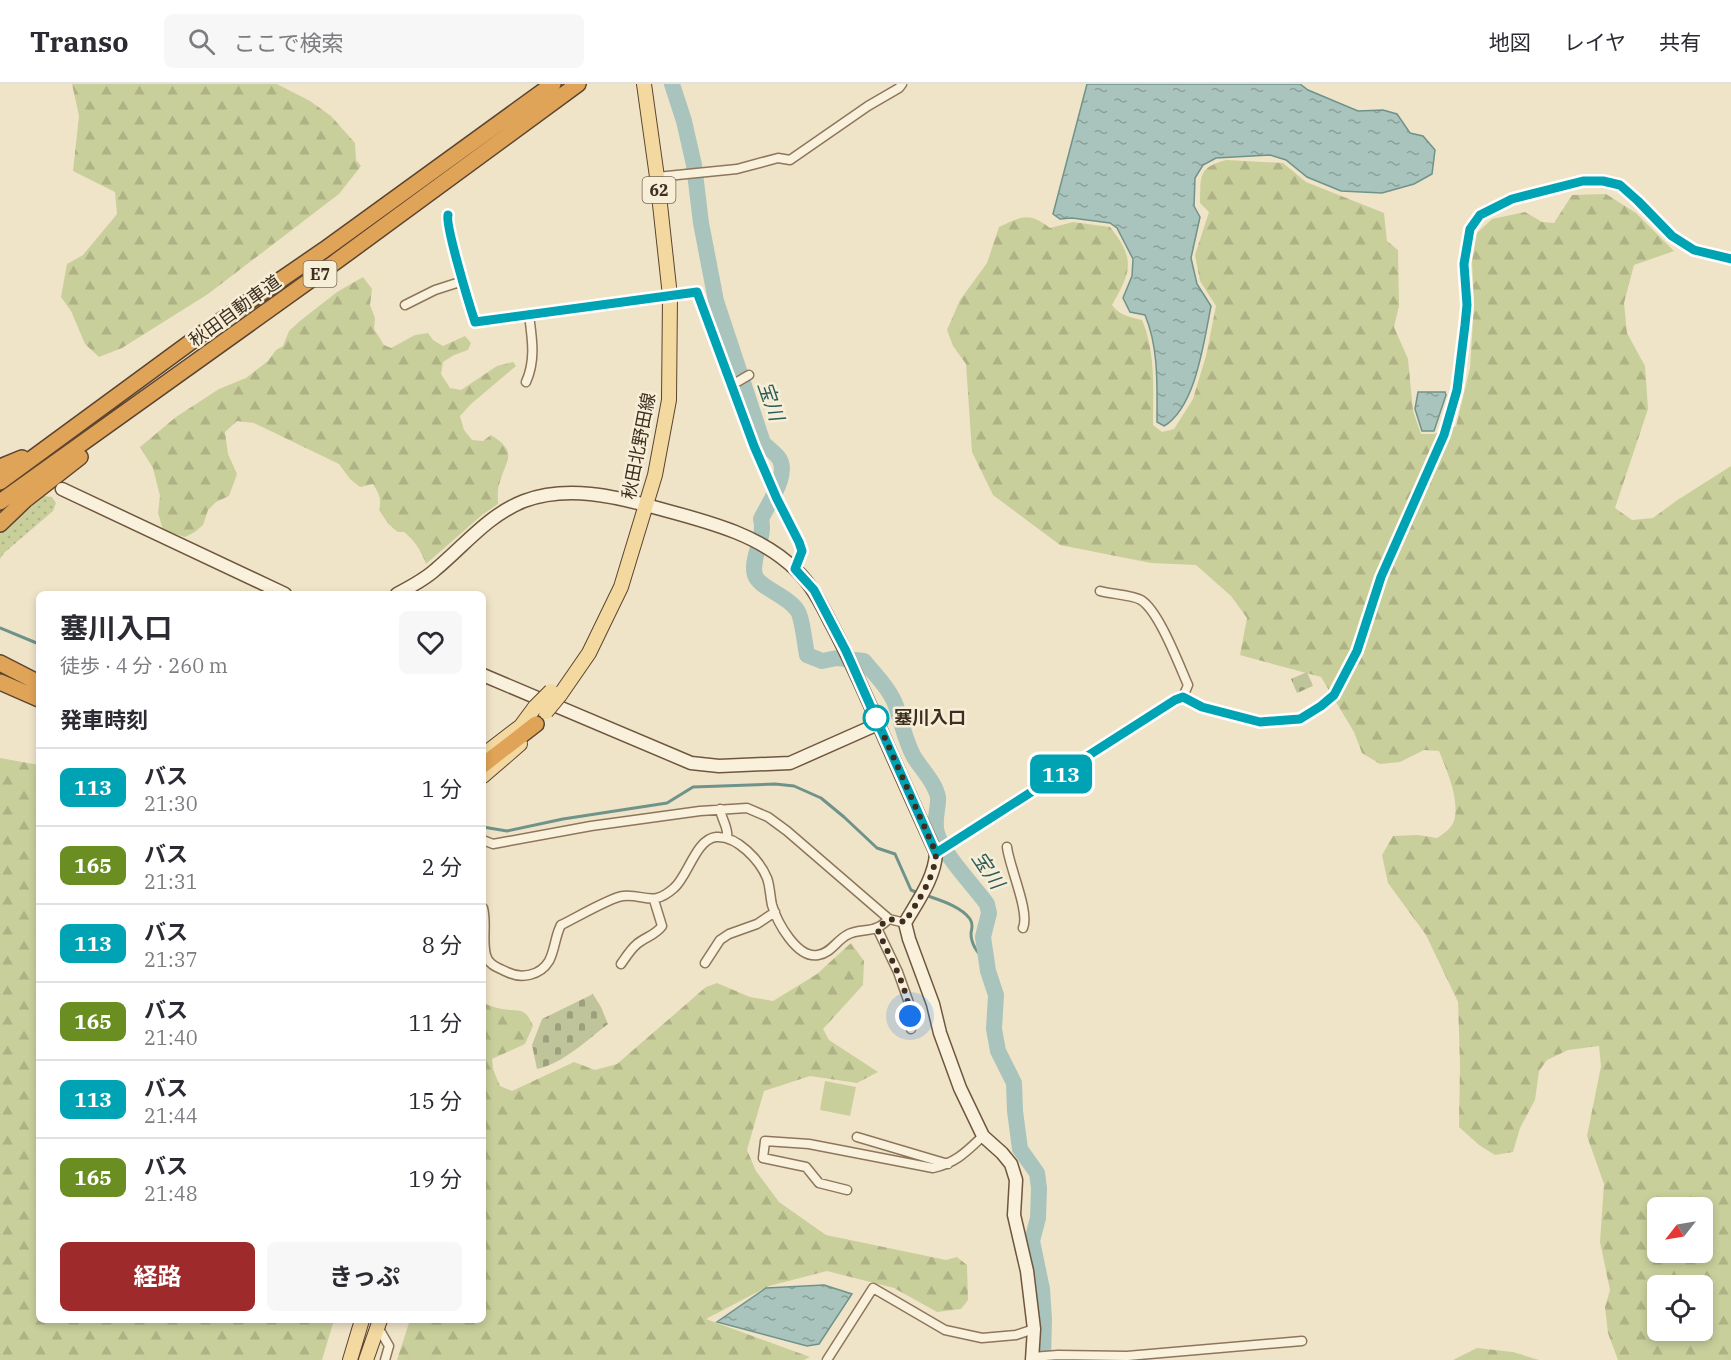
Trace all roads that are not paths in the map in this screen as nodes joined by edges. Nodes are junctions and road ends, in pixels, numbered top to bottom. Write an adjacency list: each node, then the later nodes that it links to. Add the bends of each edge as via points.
1 (553, 84): 16 (highway, 秋田自動車道 / E7)
2 (578, 84): 15 (highway, 秋田自動車道 / E7)
3 (644, 84): 5 (main road, 秋田北野田線 / 62)
4 (902, 84): 5 (street, via 790,160 778,158 737,169)
5 (657, 177): 9 (main road, 秋田北野田線 / 62)
6 (448, 215): 8 (street, via 446,221)
7 (1731, 259): 32 (street, via 1694,250 1672,236 1620,185 1603,181 1583,181 1512,199 1480,215 1470,229 1464,264 1465,325 1457,390 1444,435 1381,577 1357,651 1334,695 1300,719 1260,722 1202,707)
8 (464, 281): 10 (street); 11 (street, via 475,322)
9 (670, 296): 11 (street); 14 (street, via 697,292); 21 (main road, 秋田北野田線 / 62, via 669,399)
10 (405, 305)
11 (530, 315): 13 (street, via 532,370)
12 (749, 375): 14 (street)
13 (526, 382)
14 (732, 386): 23 (street, via 802,551)
15 (157, 392): 20 (highway, 秋田自動車道 / E7); 22 (highway)
16 (47, 447): 17 (highway); 18 (highway, 秋田自動車道 / E7)
17 (0, 467)
18 (0, 482)
19 (62, 489): 24 (street)
20 (0, 502)
21 (646, 505): 23 (street, via 744,536); 25 (street, via 589,494 538,496 505,510 424,579); 34 (main road, 秋田北野田線 / 62, bridge, via 629,561 583,649)
22 (0, 524)
23 (795, 569): 36 (street, via 814,590)
24 (279, 591)
25 (402, 591)
26 (1100, 591): 32 (street, via 1140,599 1151,610 1188,686)
27 (0, 655): 30 (highway)
28 (0, 663): 30 (highway)
29 (486, 676): 36 (street, via 691,763 790,763)
30 (33, 680)
31 (0, 682): 33 (highway)
32 (1183, 697): 45 (street)
33 (36, 698)
34 (541, 710): 35 (main road, 秋田北野田線 / 62); 37 (main road); 38 (main road, 62)
35 (536, 724): 39 (highway); 40 (main road, 62)
36 (878, 724): 45 (street)
37 (486, 746)
38 (486, 753)
39 (486, 763)
40 (486, 773)
41 (720, 809): 42 (street); 43 (street, via 493,844); 48 (street, via 747,808 768,817)
42 (727, 837): 46 (street, via 714,837 702,844 674,889); 47 (street, via 756,861 767,878)
43 (486, 841)
44 (1006, 847): 51 (street, via 1019,891)
45 (941, 850): 49 (street)
46 (654, 900): 52 (street, via 622,896 561,925 549,961 528,976 513,975 492,964); 54 (street, via 662,926 659,932 639,943)
47 (775, 912): 50 (street, via 796,947 815,956 830,950 848,934); 53 (street, via 720,940)
48 (889, 919): 49 (street); 50 (street)
49 (905, 922): 56 (street, via 960,1088)
50 (877, 928): 55 (street, via 909,1003)
51 (1023, 928)
52 (486, 956)
53 (705, 963)
54 (621, 964)
55 (911, 1029)
56 (983, 1136): 58 (street); 62 (street, via 1011,1164 1016,1180 1014,1215 1027,1271)
57 (857, 1137): 58 (street)
58 (948, 1165): 59 (street, via 933,1168 809,1144 765,1141 763,1158 806,1167 819,1183)
59 (847, 1190)
60 (361, 1323): 67 (main road)
61 (379, 1323): 68 (main road); 69 (street, via 389,1346)
62 (1034, 1329): 65 (street); 70 (street, via 982,1338 945,1330 873,1288)
63 (1302, 1341): 66 (street)
64 (1056, 1357): 65 (street); 66 (street)
65 (1034, 1358)
66 (1110, 1358)
67 (350, 1360)
68 (366, 1360)
69 (385, 1360)
70 (827, 1360)

